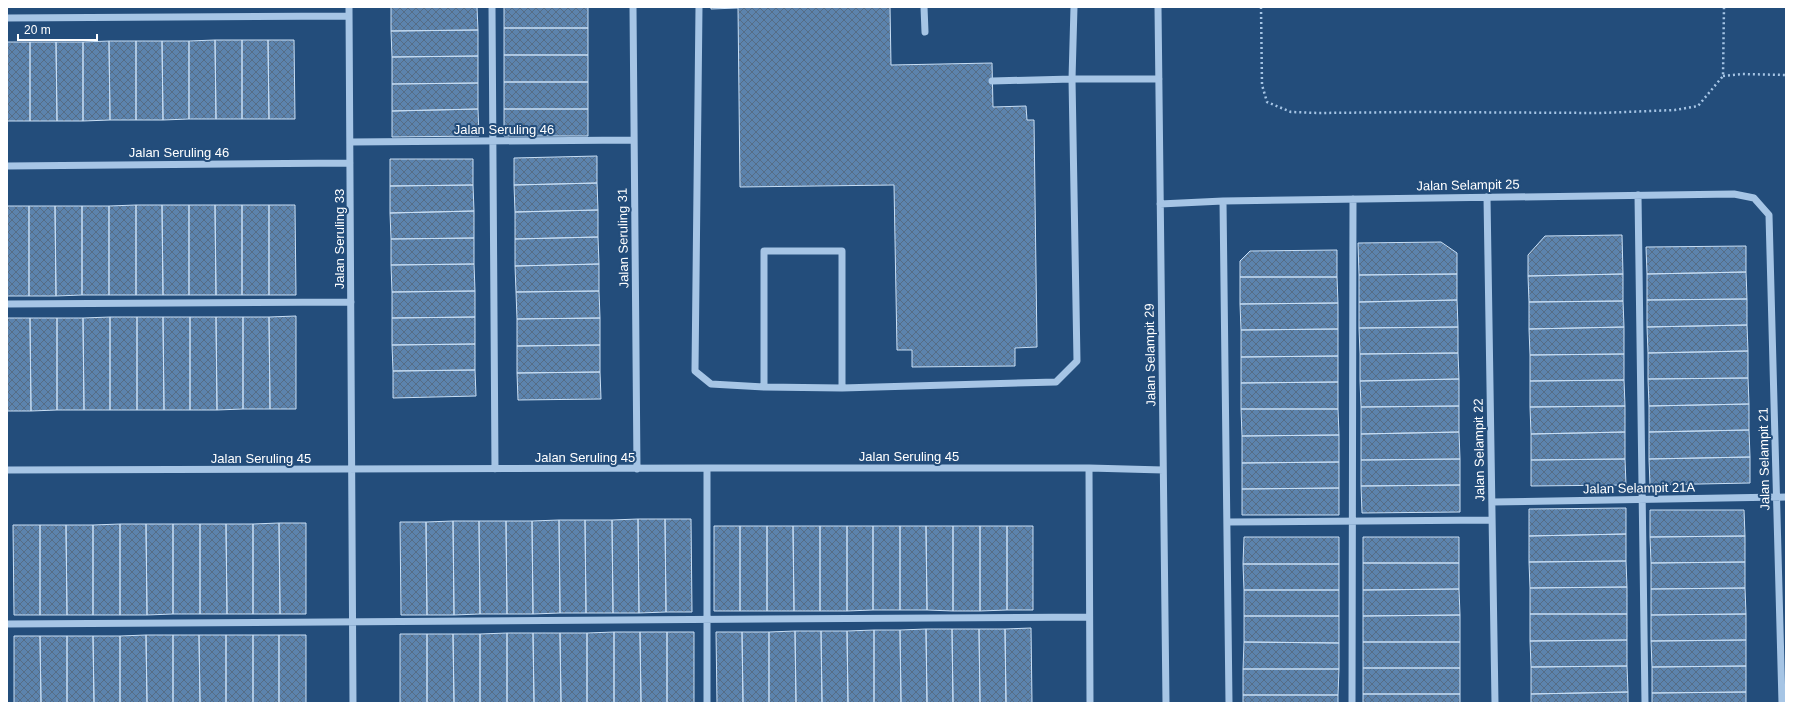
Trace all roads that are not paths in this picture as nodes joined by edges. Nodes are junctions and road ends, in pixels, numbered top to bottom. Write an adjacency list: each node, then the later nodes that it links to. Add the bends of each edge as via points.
1 (349, 7): 8 (street, Jalan Seruling 33)
2 (492, 7): 15 (street)
3 (634, 7): 14 (street, Jalan Seruling 31)
4 (699, 7): 27 (street, via 695,371 711,384)
5 (924, 7): 10 (street)
6 (1074, 7): 11 (street)
7 (1158, 7): 12 (street, Jalan Selampit 29)
8 (349, 16): 9 (street); 16 (street, Jalan Seruling 33)
9 (7, 18)
10 (925, 32)
11 (1072, 79): 12 (street); 13 (street); 28 (street, via 1077,360 1056,382)
12 (1159, 79): 23 (street, Jalan Selampit 29)
13 (992, 81)
14 (634, 140): 15 (street, Jalan Seruling 46); 29 (street, Jalan Seruling 31)
15 (492, 141): 16 (street, Jalan Seruling 46); 32 (street)
16 (350, 142): 17 (street, Jalan Seruling 33)
17 (350, 163): 18 (street, Jalan Seruling 46); 25 (street, Jalan Seruling 33)
18 (7, 166)
19 (1638, 195): 20 (street, Jalan Selampit 25); 24 (street, Jalan Selampit 25, via 1734,194 1754,198); 38 (street)
20 (1487, 196): 21 (street, Jalan Selampit 25); 39 (street, Jalan Selampit 22)
21 (1353, 199): 22 (street, Jalan Selampit 25); 41 (street)
22 (1223, 201): 23 (street, Jalan Selampit 25); 42 (street)
23 (1160, 204): 35 (street, Jalan Selampit 29)
24 (1769, 215): 37 (street, Jalan Selampit 21)
25 (351, 302): 26 (street); 34 (street, Jalan Seruling 33)
26 (7, 304)
27 (764, 387): 28 (street); 28 (street, via 764,251 842,251)
28 (842, 388)
29 (637, 468): 30 (street, Jalan Seruling 45); 32 (street, Jalan Seruling 45)
30 (707, 468): 31 (street, Jalan Seruling 45); 44 (street)
31 (1089, 468): 35 (street, Jalan Seruling 45); 43 (street)
32 (495, 469): 34 (street, Jalan Seruling 45)
33 (7, 470): 34 (street, Jalan Seruling 45)
34 (353, 470): 45 (street, Jalan Seruling 33)
35 (1163, 470): 50 (street, Jalan Selampit 29)
36 (1786, 497): 37 (street, Jalan Selampit 21A)
37 (1777, 498): 38 (street, Jalan Selampit 21A); 55 (street, Jalan Selampit 21)
38 (1642, 500): 39 (street, Jalan Selampit 21A); 54 (street)
39 (1492, 502): 40 (street, Jalan Selampit 22)
40 (1492, 520): 41 (street); 53 (street, Jalan Selampit 22)
41 (1352, 521): 42 (street); 52 (street)
42 (1227, 522): 51 (street)
43 (1089, 617): 44 (street); 49 (street)
44 (707, 620): 45 (street); 48 (street)
45 (353, 622): 46 (street); 47 (street, Jalan Seruling 33)
46 (7, 624)
47 (353, 703)
48 (708, 703)
49 (1090, 703)
50 (1166, 703)
51 (1229, 703)
52 (1352, 703)
53 (1495, 703)
54 (1645, 703)
55 (1782, 703)

